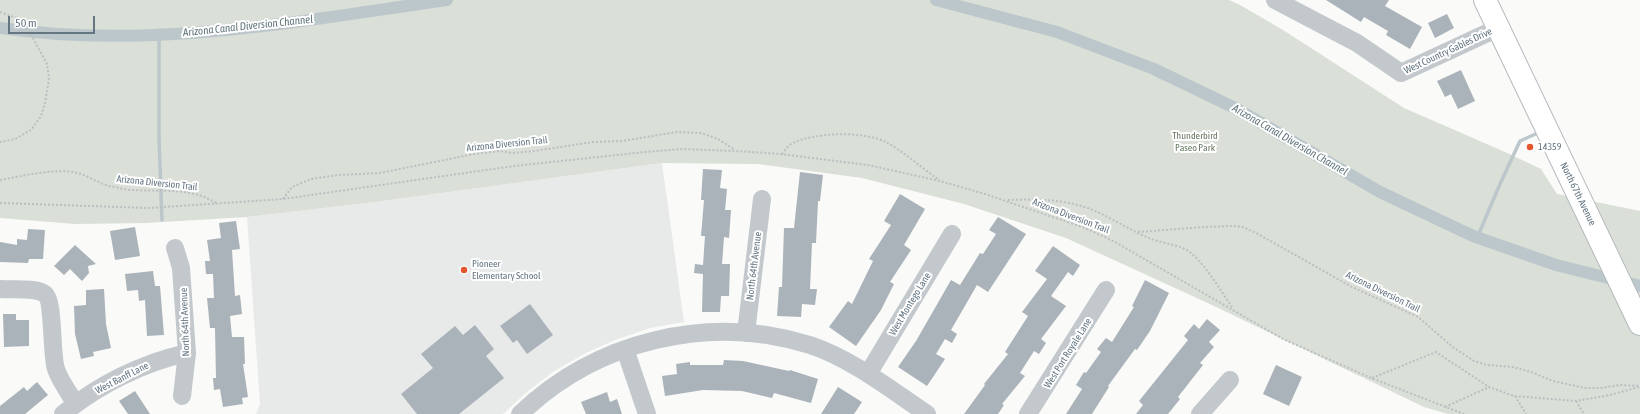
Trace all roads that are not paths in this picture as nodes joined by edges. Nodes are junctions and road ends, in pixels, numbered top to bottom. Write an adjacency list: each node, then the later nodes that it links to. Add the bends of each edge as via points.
1 (1485, 0): 3 (main road, North 67th Avenue)
2 (1283, 2): 3 (street, West Country Gables Drive, via 1357,42 1401,73)
3 (1498, 28): 9 (main road, North 67th Avenue)
4 (762, 198): 10 (street, North 64th Avenue)
5 (952, 234): 13 (street, West Montego Lane)
6 (175, 248): 12 (street, North 64th Avenue, via 181,268)
7 (0, 288): 16 (street, via 37,290 46,295 50,305 56,369)
8 (1106, 290): 20 (street, West Port Royale Lane)
9 (1640, 324)
10 (746, 333): 11 (street, via 684,335); 13 (street, via 810,346)
11 (624, 349): 17 (street, via 573,372 549,388); 18 (street)
12 (187, 353): 15 (street, North 64th Avenue); 16 (street, West Banff Lane, via 164,358 136,370 99,389)
13 (868, 374): 19 (street)
14 (1230, 380): 21 (street)
15 (182, 396)
16 (69, 409)
17 (520, 414)
18 (647, 414)
19 (927, 414)
20 (1028, 414)
21 (1200, 414)

